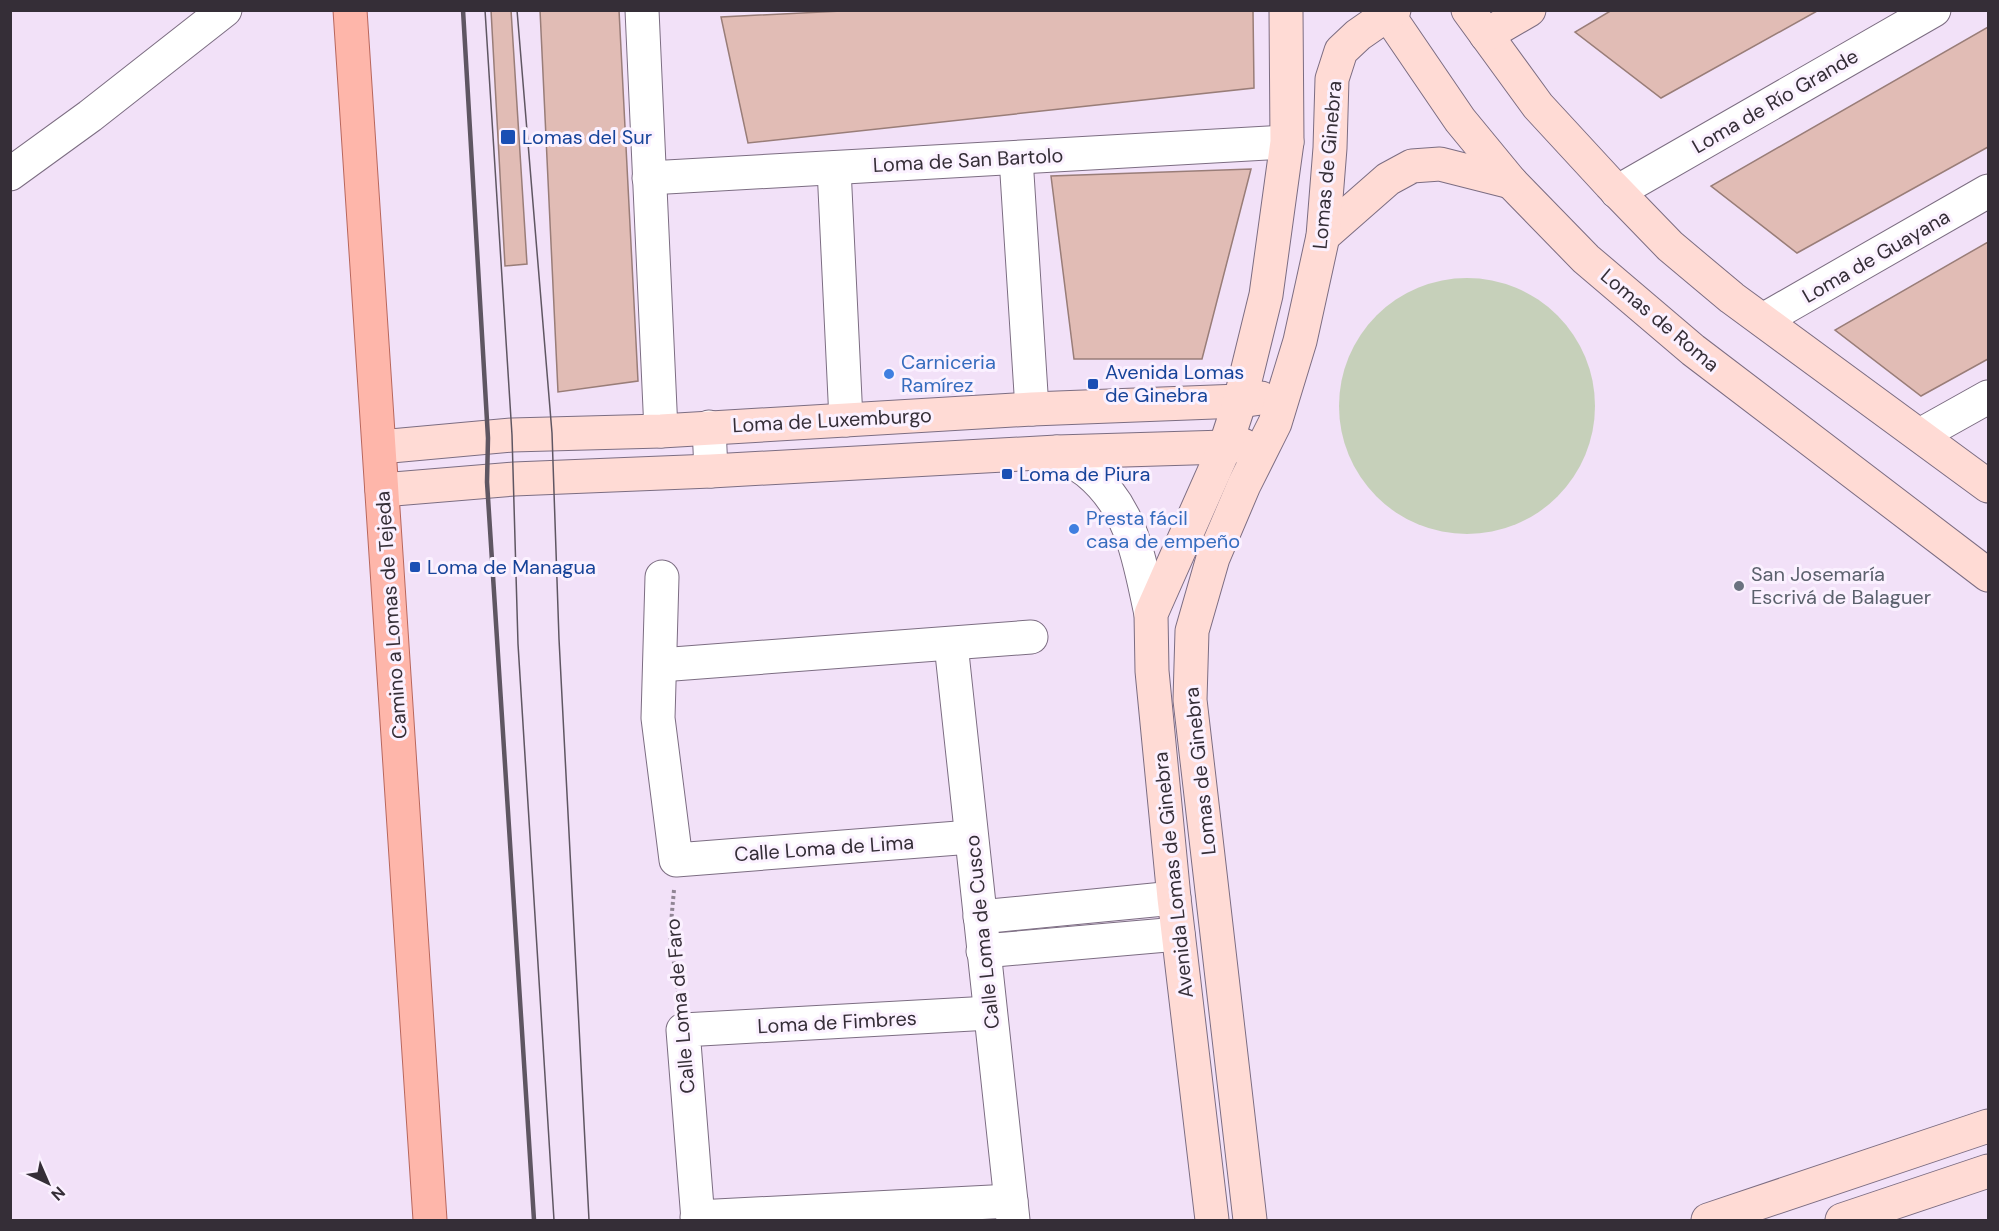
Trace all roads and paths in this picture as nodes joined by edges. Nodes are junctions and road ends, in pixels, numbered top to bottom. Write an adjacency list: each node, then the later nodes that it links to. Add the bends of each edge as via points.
1 (225, 10): 12 (street)
2 (350, 10): 28 (main road, Camino a Lomas de Tejeda)
3 (642, 10): 13 (street)
4 (1286, 10): 9 (street, Avenida Lomas de Ginebra)
5 (1529, 10): 8 (street)
6 (1934, 10): 16 (street, Loma de Río Grande)
7 (1389, 12): 14 (street, Lomas de Roma, via 1460,120); 17 (street, Lomas de Ginebra, via 1341,51 1332,79)
8 (1477, 23): 16 (street, via 1538,106)
9 (1287, 142): 10 (street, Loma de San Bartolo); 21 (street, Avenida Lomas de Ginebra, via 1266,295)
10 (1016, 158): 11 (street, Loma de San Bartolo); 22 (street)
11 (834, 168): 13 (street, Loma de San Bartolo); 23 (street)
12 (10, 174)
13 (650, 178): 25 (street)
14 (1511, 182): 17 (street, via 1440,164 1412,166 1388,179); 34 (street, Lomas de Roma, via 1586,259 1693,350)
15 (1989, 191): 18 (street, Loma de Guayana)
16 (1617, 192): 18 (street, via 1670,246)
17 (1323, 237): 19 (street, Lomas de Ginebra)
18 (1762, 320): 26 (street)
19 (1284, 396): 21 (street, Loma de Luxemburgo); 27 (street, Lomas de Ginebra)
20 (1989, 397): 26 (street)
21 (1240, 401): 22 (street, Loma de Luxemburgo); 29 (street, Avenida Lomas de Ginebra)
22 (1032, 409): 23 (street, Loma de Luxemburgo)
23 (846, 420): 24 (street, Loma de Luxemburgo)
24 (709, 428): 25 (street, Loma de Luxemburgo); 31 (street)
25 (661, 431): 28 (street, Loma de Luxemburgo, via 522,435)
26 (1920, 435): 32 (street)
27 (1266, 441): 29 (street); 54 (street, Lomas de Ginebra, via 1213,558 1192,631 1190,700)
28 (380, 447): 33 (main road, Camino a Lomas de Tejeda)
29 (1225, 447): 30 (street); 36 (street, Avenida Lomas de Ginebra)
30 (1057, 452): 31 (street); 36 (street, via 1088,472 1112,497 1129,526)
31 (711, 471): 33 (street, via 514,479)
32 (1989, 486)
33 (382, 490): 52 (main road, Camino a Lomas de Tejeda)
34 (1989, 575)
35 (662, 577): 39 (street)
36 (1151, 614): 42 (street, Avenida Lomas de Ginebra, via 1152,671)
37 (1031, 638): 38 (street)
38 (951, 644): 39 (street); 40 (street, Calle Loma de Cusco)
39 (660, 666): 41 (street, via 658,718)
40 (971, 837): 41 (street, Calle Loma de Lima); 43 (street, Calle Loma de Cusco)
41 (676, 860): 47 (path, Calle Loma de Faro, via 670,934)
42 (1174, 898): 43 (street); 44 (street, Avenida Lomas de Ginebra)
43 (980, 917): 45 (street, Calle Loma de Cusco)
44 (1178, 934): 45 (street); 53 (street, Avenida Lomas de Ginebra)
45 (983, 951): 46 (street, Calle Loma de Cusco)
46 (990, 1013): 47 (street, Loma de Fimbres); 50 (street, Calle Loma de Cusco)
47 (683, 1030): 51 (street, Calle Loma de Faro)
48 (1989, 1126): 55 (street)
49 (1989, 1171): 56 (street)
50 (1012, 1211): 51 (street)
51 (698, 1219)
52 (430, 1221)
53 (1212, 1221)
54 (1250, 1221)
55 (1708, 1221)
56 (1842, 1221)

